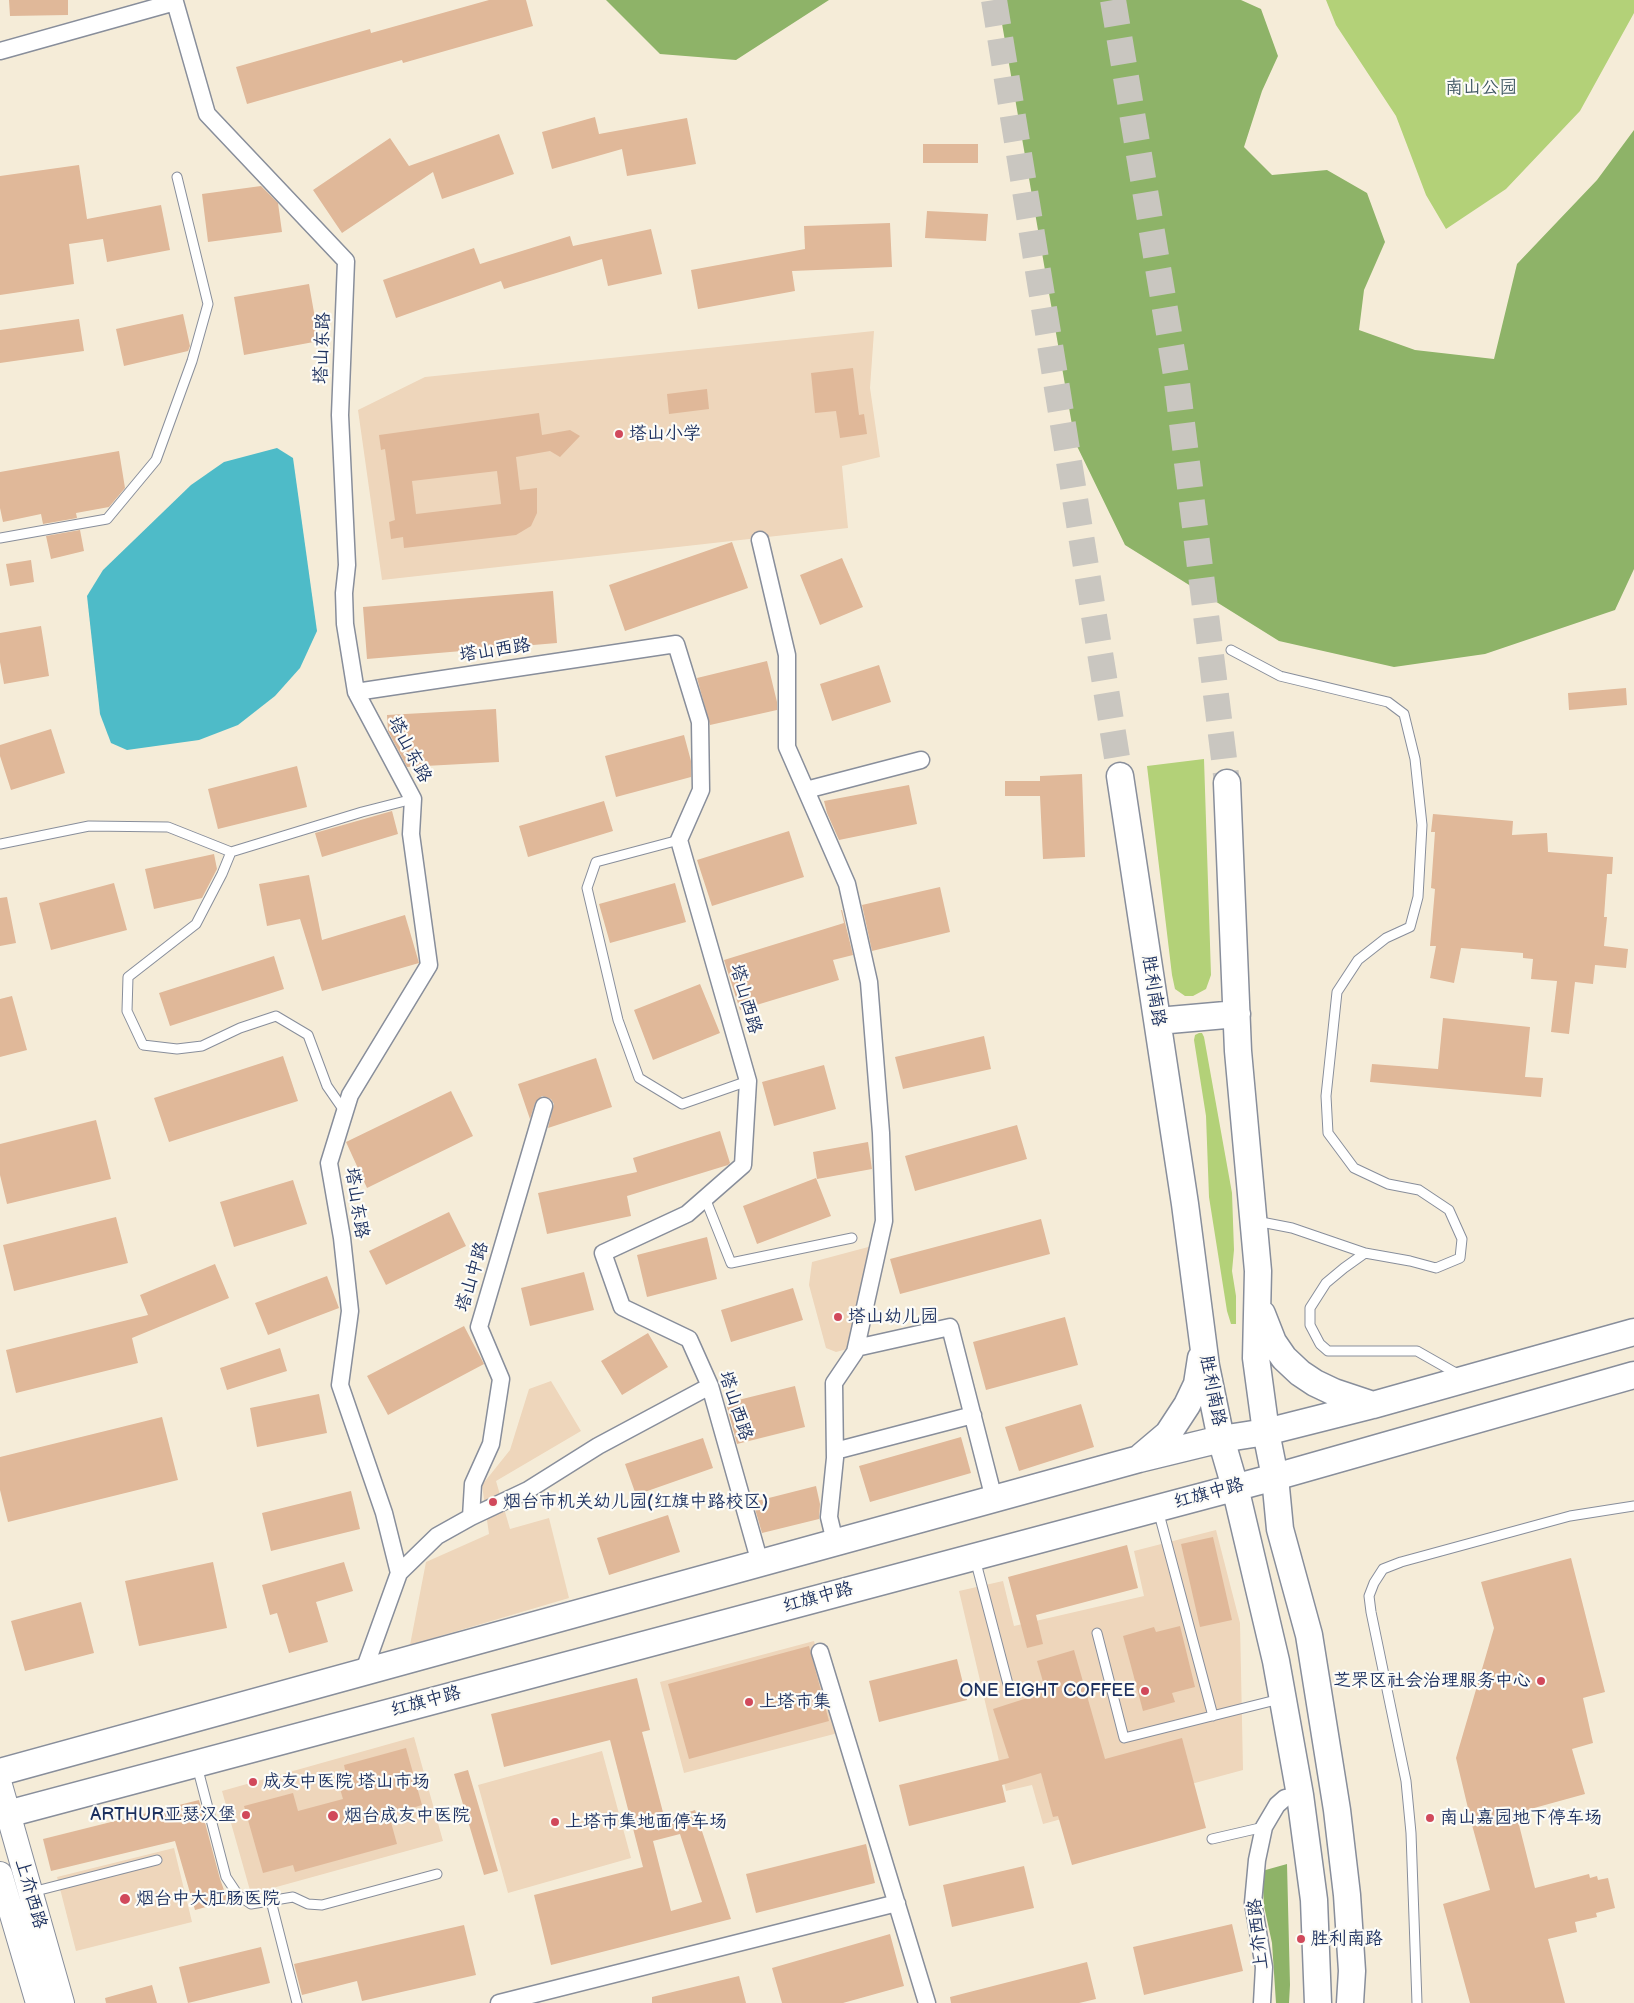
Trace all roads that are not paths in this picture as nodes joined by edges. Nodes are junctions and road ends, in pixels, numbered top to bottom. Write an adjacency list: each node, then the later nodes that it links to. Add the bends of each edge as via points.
1 (175, 1): 2 (street); 7 (street, 塔山东路, via 207,114 346,261 340,416 347,564 344,593)
2 (0, 51)
3 (177, 177): 4 (lane, via 208,304 192,361 156,460 107,519)
4 (0, 538)
5 (760, 540): 11 (street, via 787,655 787,747)
6 (1231, 650): 24 (lane, via 1280,676 1388,702 1404,714 1415,759 1422,825 1416,904 1410,927 1386,938 1358,960 1337,992 1326,1096 1328,1133 1354,1168 1388,1184 1419,1190 1449,1210 1462,1239 1460,1258 1436,1268)
7 (356, 692): 12 (street, 塔山东路); 13 (street, 塔山西路, via 676,644 700,722 701,790)
8 (921, 760): 11 (street)
9 (1120, 776): 17 (main road, 胜利南路)
10 (1227, 783): 16 (main road)
11 (806, 790): 28 (street, via 848,884 869,982 881,1133 884,1221)
12 (413, 799): 15 (lane); 20 (street, 塔山东路, via 411,834 429,965 350,1095)
13 (679, 840): 18 (street, 塔山西路); 18 (lane, via 596,862 586,888 618,1020 639,1078 682,1104)
14 (0, 844): 15 (lane, via 89,826 168,827)
15 (231, 852): 20 (lane, via 196,924 128,977 127,1011 143,1044 176,1049 202,1046 276,1016 308,1035 326,1086)
16 (1236, 1014): 17 (main road); 22 (main road)
17 (1158, 1021): 27 (main road, 胜利南路)
18 (748, 1082): 21 (street, 塔山西路, via 743,1165)
19 (544, 1106): 43 (street, 塔山中路, via 479,1327 500,1379 491,1444 473,1484)
20 (345, 1112): 47 (street, 塔山东路, via 329,1163 350,1311 340,1385 384,1513)
21 (705, 1198): 23 (lane, via 731,1263); 31 (street, 塔山西路, via 687,1214 604,1252 622,1307 689,1339)
22 (1254, 1220): 24 (lane, via 1292,1228); 25 (main road)
23 (852, 1238)
24 (1365, 1253): 30 (lane, via 1326,1284 1310,1308 1310,1325 1320,1344 1328,1351 1417,1352)
25 (1258, 1302): 32 (main road, via 1273,1342 1300,1373 1334,1392); 34 (main road, via 1256,1358)
26 (1634, 1332): 30 (main road)
27 (1202, 1335): 35 (main road, 胜利南路); 37 (main road, via 1197,1384 1190,1398 1168,1434)
28 (856, 1348): 33 (street, via 950,1327); 36 (street, via 834,1382)
29 (1634, 1375): 38 (main road, 红旗中路)
30 (1468, 1379): 32 (main road)
31 (710, 1386): 43 (street, via 598,1446 528,1490); 46 (street, 塔山西路)
32 (1373, 1405): 34 (main road)
33 (973, 1415): 36 (street); 40 (street)
34 (1266, 1432): 35 (main road); 38 (main road)
35 (1222, 1439): 37 (main road); 39 (main road, 胜利南路)
36 (835, 1451): 44 (street, via 829,1517)
37 (1139, 1459): 40 (main road)
38 (1275, 1477): 39 (main road, 红旗中路); 74 (main road, via 1280,1529 1309,1635 1337,1810 1348,1896 1352,1971)
39 (1235, 1487): 42 (main road, 红旗中路); 52 (main road, 胜利南路)
40 (994, 1498): 44 (main road)
41 (1634, 1506): 75 (lane, via 1570,1516 1401,1562 1383,1569 1374,1583 1369,1596 1371,1612 1406,1781)
42 (1157, 1508): 45 (main road, 红旗中路); 53 (lane)
43 (471, 1517): 47 (street, via 437,1536)
44 (835, 1542): 46 (main road)
45 (974, 1556): 51 (lane); 54 (main road, 红旗中路)
46 (760, 1563): 50 (main road)
47 (399, 1572): 50 (street)
48 (1097, 1633): 53 (lane, via 1124,1738)
49 (820, 1652): 66 (street)
50 (363, 1673): 55 (main road)
51 (1009, 1688)
52 (1283, 1699): 53 (lane); 57 (main road, 胜利南路)
53 (1214, 1716)
54 (196, 1764): 58 (main road, 红旗中路); 65 (lane, via 226,1878 238,1895 250,1904)
55 (0, 1772)
56 (0, 1785): 58 (street, 上夼西路)
57 (1300, 1795): 59 (street, 上夼西路, via 1285,1798 1277,1805); 73 (main road, 胜利南路, via 1314,1900)
58 (4, 1815): 64 (street, 上夼西路)
59 (1264, 1827): 60 (lane); 72 (street, 上夼西路, via 1253,1903 1264,1967)
60 (1212, 1839)
61 (157, 1860): 64 (lane)
62 (0, 1874): 67 (street, 上夼西路)
63 (437, 1874): 65 (lane, via 322,1905 308,1904 294,1897)
64 (30, 1892): 68 (street, 上夼西路)
65 (271, 1901): 69 (lane)
66 (897, 1903): 70 (street); 71 (street)
67 (38, 2003)
68 (62, 2003)
69 (297, 2003)
70 (499, 2003)
71 (927, 2003)
72 (1262, 2003)
73 (1318, 2003)
74 (1350, 2003)
75 (1417, 2003)

